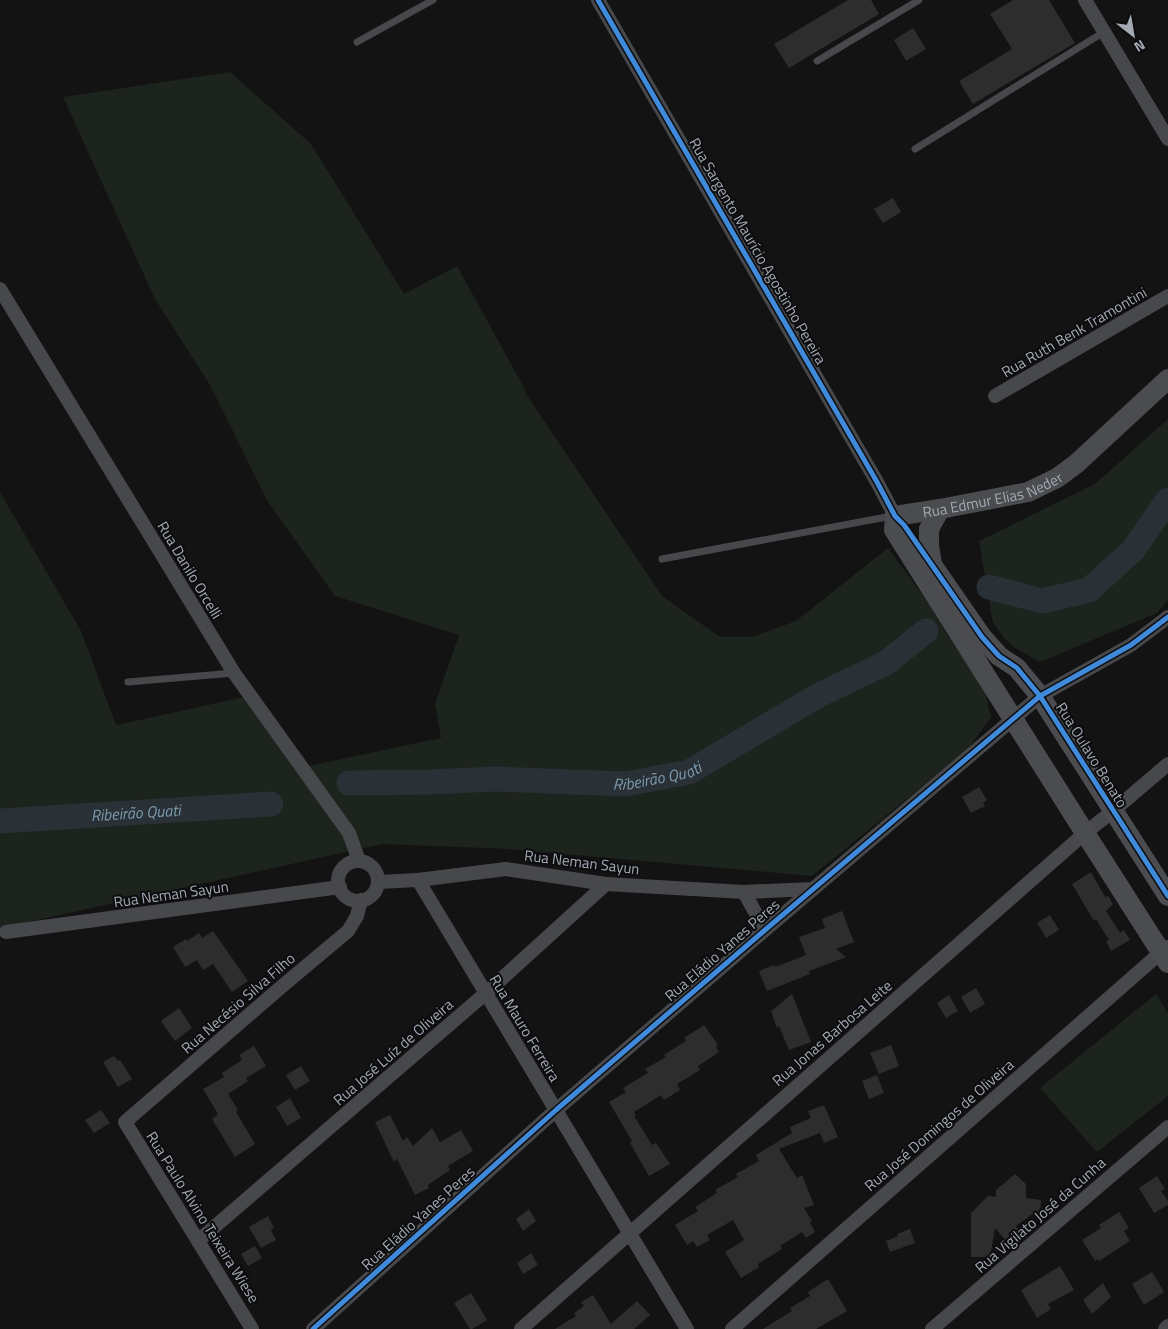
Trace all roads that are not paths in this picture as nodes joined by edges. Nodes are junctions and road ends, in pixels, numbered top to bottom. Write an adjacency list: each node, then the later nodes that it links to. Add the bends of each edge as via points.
1 (432, 0): 6 (lane)
2 (598, 0): 15 (street, Rua Sargento Maurício Agostinho Pereira)
3 (919, 0): 7 (lane)
4 (1085, 0): 5 (street)
5 (1104, 32): 8 (street); 9 (lane)
6 (357, 42)
7 (818, 61)
8 (1168, 139)
9 (915, 148)
10 (0, 289): 19 (street, Rua Danilo Orcelli)
11 (1168, 296): 13 (street, Rua Ruth Benk Tramontini)
12 (1168, 379): 14 (street, Rua Edmur Elias Neder, via 1057,478 1028,492)
13 (995, 396)
14 (940, 510): 15 (street, Rua Edmur Elias Neder); 17 (street, via 929,529)
15 (895, 516): 16 (lane, Rua Edmur Elias Neder); 17 (street, Rua Oulavo Benato); 22 (street, via 894,530)
16 (662, 559)
17 (932, 565): 21 (street, Rua Oulavo Benato, via 982,636 999,656 1017,668)
18 (1168, 617): 21 (street, Rua Eládio Yanes Peres, via 1131,645)
19 (234, 673): 20 (lane); 26 (street, Rua Danilo Orcelli, via 349,833)
20 (128, 682)
21 (1040, 696): 22 (street, Rua Eládio Yanes Peres); 24 (street, Rua Oulavo Benato)
22 (1013, 719): 25 (street); 31 (street, Rua Eládio Yanes Peres)
23 (1168, 764): 24 (street, Rua Jonas Barbosa Leite)
24 (1113, 811): 25 (street, Rua Jonas Barbosa Leite); 33 (street, Rua Oulavo Benato)
25 (1085, 834): 37 (street); 42 (street, Rua Jonas Barbosa Leite)
26 (359, 861): 28 (street, via 375,870); 30 (street, via 343,869)
27 (418, 880): 28 (street); 29 (street, Rua Neman Sayun, via 506,869); 38 (street, Rua Mauro Ferreira)
28 (378, 882): 34 (street, via 374,893)
29 (606, 884): 32 (street, Rua Neman Sayun); 38 (street, Rua José Luíz de Oliveira)
30 (340, 887): 34 (street, via 347,897); 36 (street, Rua Neman Sayun)
31 (813, 889): 32 (street, Rua Neman Sayun); 35 (street, Rua Eládio Yanes Peres)
32 (744, 892): 35 (street)
33 (1168, 896)
34 (362, 900): 40 (street, Rua Necésio Silva Filho, via 348,931)
35 (765, 930): 39 (street, Rua Eládio Yanes Peres)
36 (6, 932)
37 (1166, 954): 49 (street, Rua José Domingos de Oliveira)
38 (486, 993): 39 (street, Rua Mauro Ferreira); 43 (street, Rua José Luíz de Oliveira)
39 (556, 1110): 42 (street, Rua Mauro Ferreira); 46 (street, Rua Eládio Yanes Peres)
40 (125, 1122): 43 (street, Rua Paulo Alvino Teixeira Wiese)
41 (1168, 1127): 50 (street, Rua Vigilato José da Cunha)
42 (629, 1233): 47 (street, Rua Jonas Barbosa Leite); 48 (street, Rua Mauro Ferreira)
43 (198, 1241): 45 (street, Rua Paulo Alvino Teixeira Wiese)
44 (1168, 1326): 51 (street)
45 (252, 1329)
46 (313, 1329)
47 (521, 1329)
48 (687, 1329)
49 (732, 1329)
50 (932, 1329)
51 (1165, 1329)

